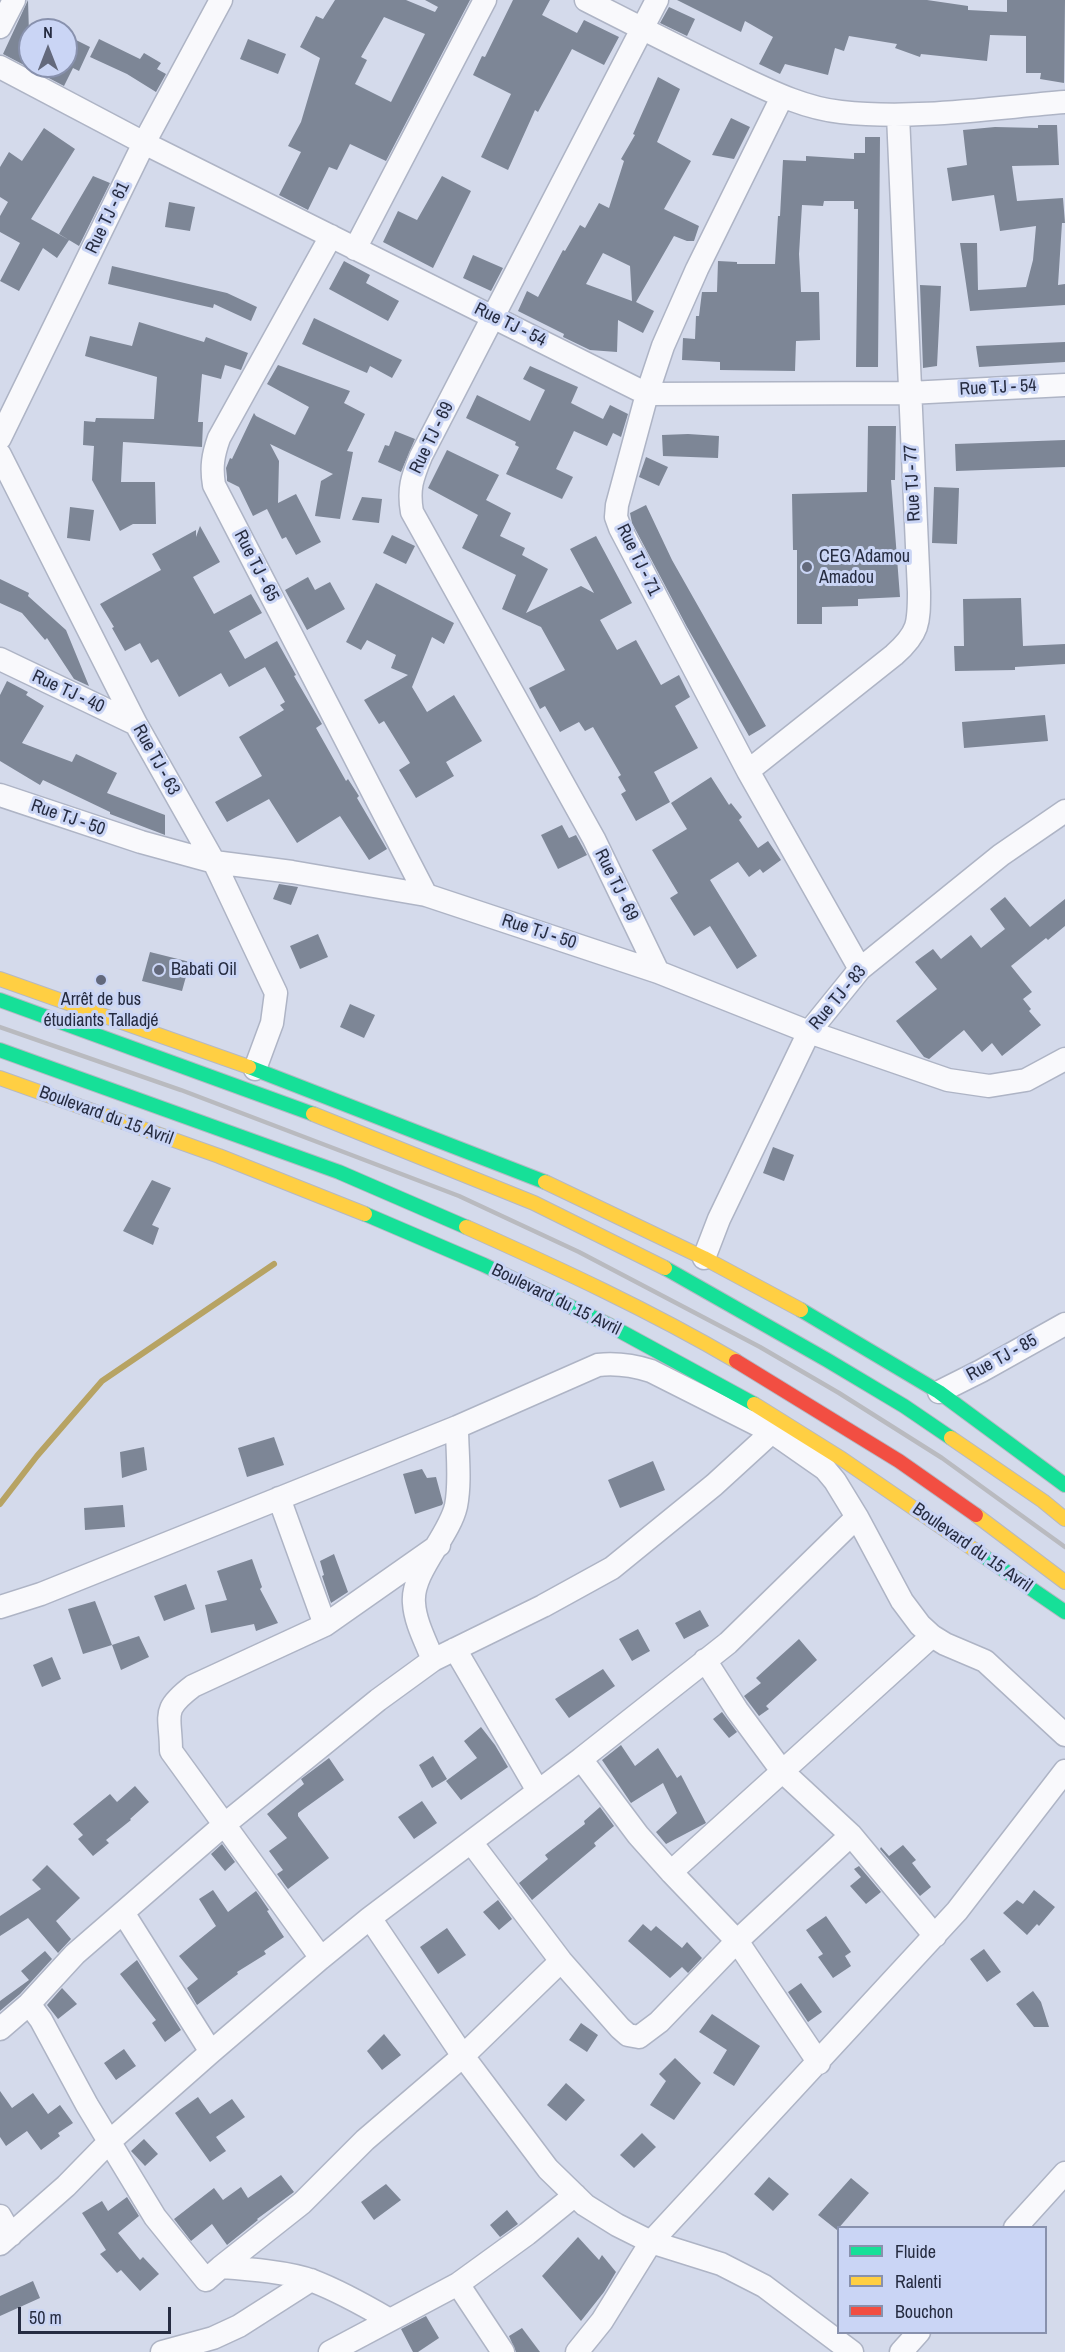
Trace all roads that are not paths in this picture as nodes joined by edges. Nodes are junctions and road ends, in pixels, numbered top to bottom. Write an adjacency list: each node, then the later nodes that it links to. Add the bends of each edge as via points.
1 (14, 0): 6 (street)
2 (221, 0): 12 (street, Rue TJ - 61)
3 (484, 0): 14 (street)
4 (586, 0): 7 (street)
5 (657, 0): 7 (street, Rue TJ - 69)
6 (0, 27)
7 (642, 28): 9 (street); 15 (street, Rue TJ - 69)
8 (0, 67): 12 (street, Rue TJ - 54)
9 (782, 97): 11 (street, via 840,112); 18 (street, Rue TJ - 71, via 697,268)
10 (1065, 102): 11 (street)
11 (898, 115): 17 (street, Rue TJ - 77)
12 (144, 143): 13 (street, Rue TJ - 54); 19 (street, Rue TJ - 61)
13 (331, 236): 14 (street, Rue TJ - 54); 27 (street, Rue TJ - 65, via 219,438 211,470 214,485)
14 (355, 249): 15 (street, Rue TJ - 54)
15 (494, 316): 18 (street, Rue TJ - 54); 29 (street, Rue TJ - 69, via 416,466 409,493 412,512 594,839)
16 (1065, 385): 17 (street, Rue TJ - 54)
17 (909, 393): 18 (street, Rue TJ - 54); 23 (street, Rue TJ - 77, via 919,592 916,631 901,648)
18 (647, 394): 23 (street, Rue TJ - 71, via 616,517)
19 (0, 438)
20 (0, 455): 22 (street, Rue TJ - 63)
21 (0, 659): 22 (street, Rue TJ - 40)
22 (136, 724): 26 (street, Rue TJ - 63)
23 (748, 771): 28 (street, Rue TJ - 71)
24 (0, 795): 26 (street, Rue TJ - 50)
25 (1065, 811): 28 (street, Rue TJ - 83, via 1001,855)
26 (214, 862): 27 (street, Rue TJ - 50); 35 (street, Rue TJ - 63, via 276,993 272,1023)
27 (426, 895): 29 (street, Rue TJ - 50)
28 (860, 969): 32 (street, Rue TJ - 83)
29 (658, 972): 32 (street, Rue TJ - 50)
30 (0, 979): 35 (main road)
31 (0, 1000): 45 (main road, via 338,1123 534,1203 692,1281 846,1371 904,1406)
32 (808, 1032): 34 (street, Rue TJ - 50, via 948,1080 990,1086 1026,1080); 37 (street, Rue TJ - 83)
33 (0, 1050): 47 (main road, Boulevard du 15 Avril, via 339,1172 520,1250 648,1312 898,1461)
34 (1065, 1059)
35 (255, 1069): 37 (main road, via 547,1183)
36 (0, 1078): 49 (main road, Boulevard du 15 Avril, via 219,1156 365,1214 609,1325 738,1394 842,1459)
37 (704, 1258): 39 (main road, via 836,1329)
38 (1065, 1324): 39 (street, Rue TJ - 85)
39 (939, 1392): 42 (main road)
40 (457, 1426): 41 (street, via 597,1365 614,1363 651,1371); 43 (street); 46 (street, via 456,1506)
41 (772, 1432): 44 (street, via 825,1469); 52 (street, via 612,1568)
42 (1065, 1485)
43 (279, 1498): 48 (street); 50 (street)
44 (858, 1517): 51 (street, via 902,1600); 54 (street, via 728,1644)
45 (1065, 1519)
46 (439, 1545): 50 (street); 53 (street, via 415,1587 414,1601)
47 (1065, 1582)
48 (0, 1607)
49 (1065, 1612)
50 (325, 1625): 60 (street, via 193,1686 170,1708 171,1751)
51 (932, 1636): 55 (street, via 985,1661); 57 (street)
52 (455, 1649): 53 (street); 59 (street)
53 (433, 1660): 60 (street)
54 (705, 1660): 56 (street); 57 (street)
55 (1065, 1736)
56 (581, 1760): 59 (street); 63 (street)
57 (782, 1771): 61 (street); 63 (street)
58 (1065, 1771): 66 (street)
59 (538, 1791): 62 (street)
60 (225, 1824): 64 (street); 68 (street)
61 (850, 1835): 66 (street); 67 (street)
62 (471, 1842): 65 (street); 69 (street)
63 (671, 1872): 67 (street)
64 (123, 1914): 70 (street, via 75,1954); 72 (street)
65 (370, 1918): 68 (street); 73 (street)
66 (935, 1936): 74 (street)
67 (737, 1941): 69 (street, via 659,2022 639,2037 620,2028); 74 (street)
68 (321, 1958): 72 (street)
69 (561, 1960): 73 (street)
70 (29, 2004): 71 (street); 75 (street)
71 (0, 2029)
72 (210, 2052): 75 (street)
73 (463, 2056): 77 (street, via 548,2169); 81 (street, via 365,2140 302,2203)
74 (819, 2063): 80 (street)
75 (110, 2141): 79 (street, via 66,2186); 81 (street, via 155,2217 198,2272 206,2280)
76 (1065, 2173): 78 (street)
77 (575, 2195): 80 (street, via 617,2225); 83 (street)
78 (1017, 2226)
79 (4, 2232)
80 (651, 2242): 86 (street, via 602,2320); 90 (street, via 721,2264 764,2286)
81 (221, 2267): 82 (street)
82 (311, 2280): 84 (street); 88 (street, via 239,2326 213,2338)
83 (458, 2284): 84 (street); 89 (street)
84 (388, 2319): 87 (street)
85 (917, 2334): 91 (street)
86 (590, 2348)
87 (339, 2350)
88 (162, 2352)
89 (503, 2352)
90 (852, 2352)
91 (901, 2352)

